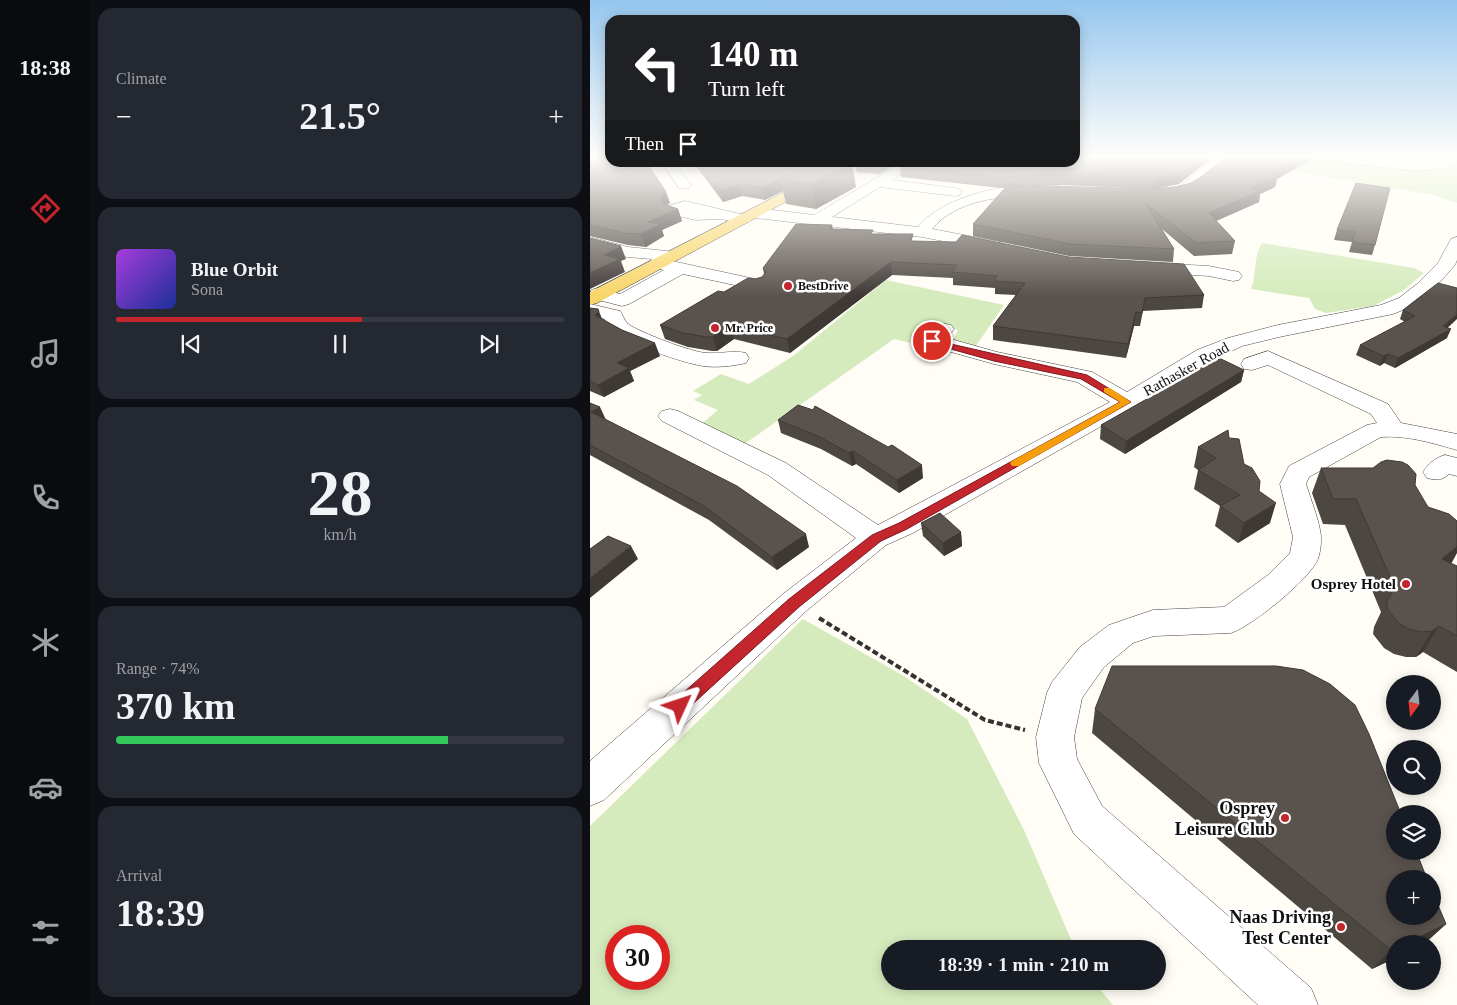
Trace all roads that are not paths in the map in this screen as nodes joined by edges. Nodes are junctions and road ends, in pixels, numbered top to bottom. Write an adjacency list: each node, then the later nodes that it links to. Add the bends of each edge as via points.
1 (775, 203): 5 (main road)
2 (845, 203): 6 (street)
3 (964, 203): 7 (street, via 934,217)
4 (721, 214): 5 (street)
5 (750, 216): 6 (street); 11 (main road)
6 (818, 219): 7 (street)
7 (922, 232): 10 (street)
8 (590, 242): 11 (street)
9 (1457, 242): 19 (street, Rathasker Road, via 1446,265 1406,302 1386,310 1235,342 1205,355)
10 (1012, 250)
11 (670, 262): 14 (street); 15 (street, via 622,300)
12 (1138, 267): 13 (street, via 1209,271)
13 (1233, 276)
14 (758, 285)
15 (593, 301): 17 (street, via 613,315 626,332 705,360)
16 (944, 329): 19 (street, via 932,341 1084,377)
17 (738, 358)
18 (1252, 364): 21 (street, via 1268,357 1380,409)
19 (1127, 402): 23 (street, Rathasker Road)
20 (670, 416): 23 (street, via 777,469)
21 (1393, 429): 22 (street); 25 (street, via 1376,430 1298,472 1293,484 1307,537 1304,557 1279,583 1231,620 1153,624 1121,634 1092,657 1065,693 1055,737 1058,763 1088,820)
22 (1457, 442)
23 (876, 538): 24 (street, Rathasker Road, via 794,603)
24 (590, 787)
25 (1294, 1005)

